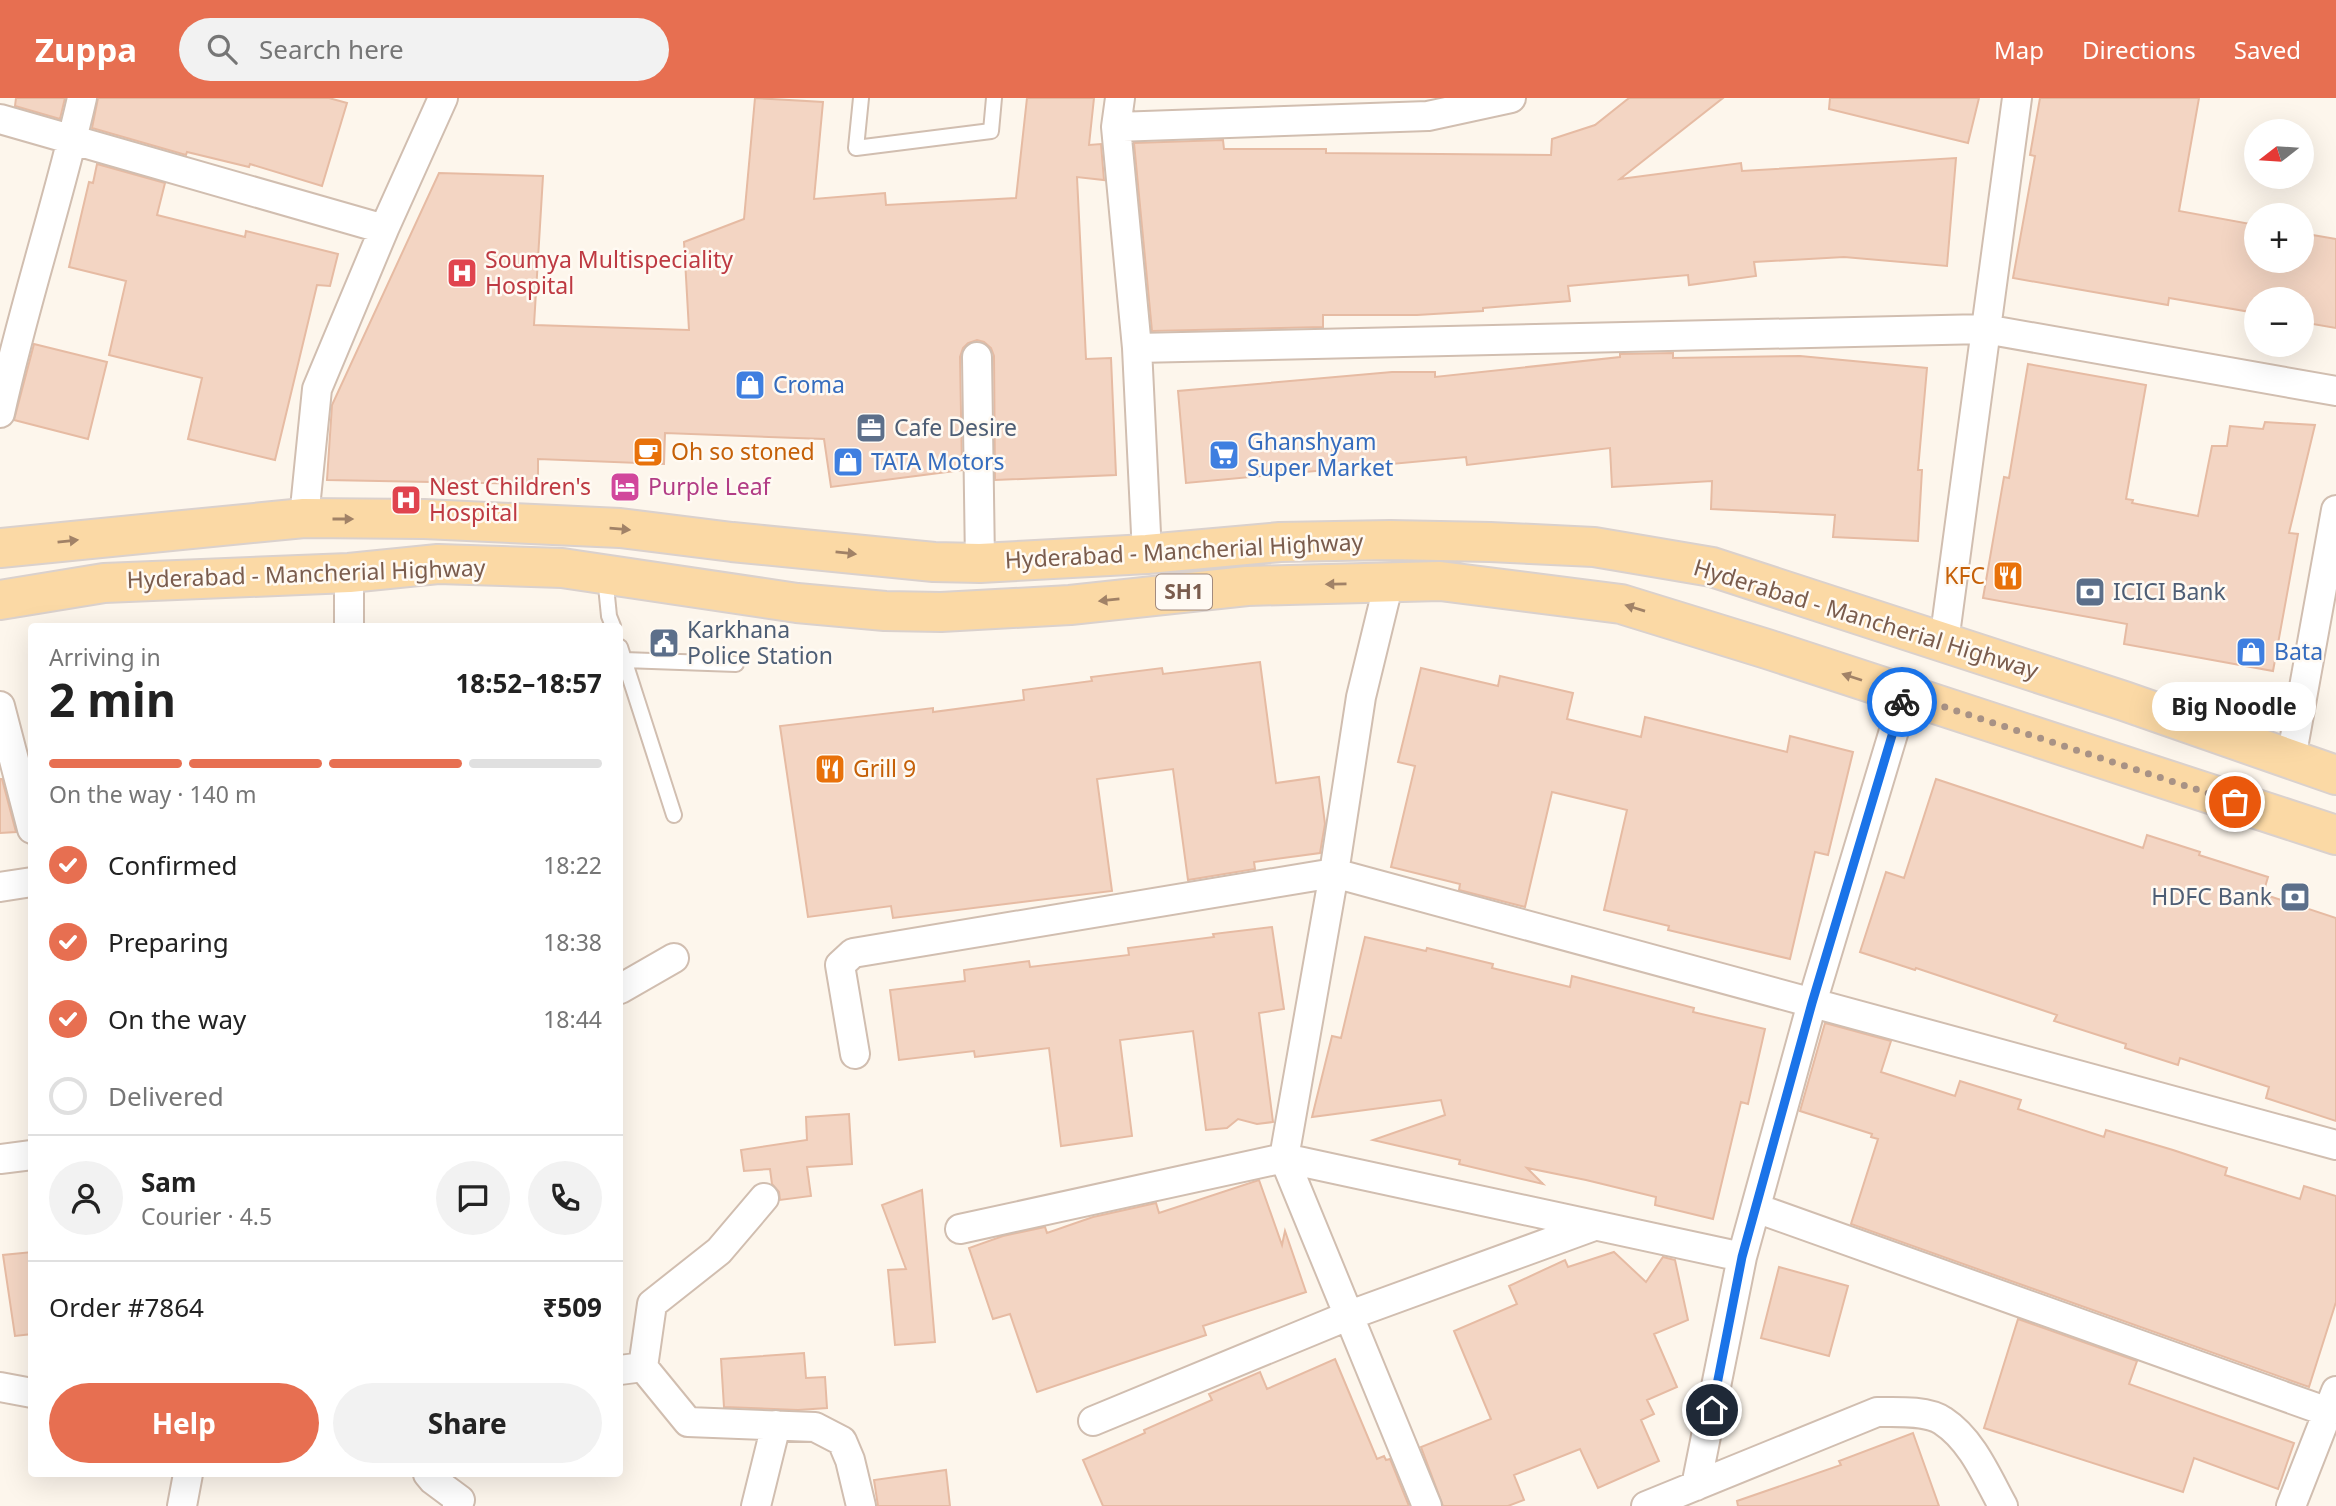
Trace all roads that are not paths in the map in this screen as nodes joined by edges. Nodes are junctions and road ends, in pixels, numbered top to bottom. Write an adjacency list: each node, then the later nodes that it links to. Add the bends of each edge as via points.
1 (82, 98): 10 (street)
2 (443, 98): 11 (street)
3 (861, 98): 4 (lane, via 856,148 991,131)
4 (994, 98)
5 (1120, 98): 9 (street)
6 (1511, 98): 9 (street, via 1428,116)
7 (2017, 98): 12 (street)
8 (0, 119): 10 (street)
9 (1116, 127): 13 (street)
10 (72, 140): 11 (street); 15 (street)
11 (384, 229): 19 (street, via 317,389)
12 (1985, 329): 13 (street); 16 (street); 31 (street)
13 (1137, 348): 21 (street)
14 (977, 357): 23 (street)
15 (5, 368): 17 (street)
16 (2336, 391)
17 (0, 413)
18 (2336, 510): 37 (street)
19 (304, 518): 20 (main road, Hyderabad - Mancherial Highway / SH1, one-way to 19); 22 (main road, Hyderabad - Mancherial Highway / SH1, one-way to 22, via 620,528)
20 (0, 548)
21 (1147, 554): 23 (main road, Hyderabad - Mancherial Highway / SH1); 31 (main road, Hyderabad - Mancherial Highway / SH1, via 1280,542 1390,540 1594,547 1712,567)
22 (934, 562): 23 (main road, Hyderabad - Mancherial Highway / SH1); 28 (main road)
23 (980, 562)
24 (349, 573): 25 (main road, Hyderabad - Mancherial Highway / SH1, via 438,564); 27 (main road, Hyderabad - Mancherial Highway / SH1, via 104,583); 29 (street)
25 (605, 574): 28 (main road, Hyderabad - Mancherial Highway / SH1, via 797,603); 30 (lane)
26 (1389, 582): 28 (main road, Hyderabad - Mancherial Highway / SH1, one-way to 28, via 1247,586 1070,605); 35 (main road, Hyderabad - Mancherial Highway / SH1, one-way to 26, via 1621,604 1440,581); 43 (street, via 1361,697)
27 (0, 600)
28 (941, 612)
29 (349, 623)
30 (611, 623)
31 (1944, 642): 37 (main road, Hyderabad - Mancherial Highway / SH1)
32 (623, 654): 34 (lane)
33 (623, 657): 41 (lane)
34 (736, 664)
35 (1905, 694): 42 (main road, Hyderabad - Mancherial Highway / SH1); 48 (street)
36 (0, 706): 38 (street)
37 (2291, 759): 39 (main road, Hyderabad - Mancherial Highway / SH1)
38 (23, 764): 40 (street)
39 (2336, 775)
40 (28, 804)
41 (674, 815)
42 (2336, 835)
43 (1334, 873): 48 (street); 49 (street, via 853,953 840,965); 52 (street)
44 (28, 883): 45 (street)
45 (0, 887)
46 (674, 958): 47 (street)
47 (623, 987)
48 (1812, 1003): 50 (street); 55 (street)
49 (855, 1054)
50 (2336, 1145)
51 (28, 1156): 53 (street)
52 (1284, 1158): 56 (street); 57 (street); 59 (street)
53 (0, 1159)
54 (764, 1198): 60 (street, via 719,1251 652,1304)
55 (1756, 1208): 58 (street); 63 (street)
56 (1594, 1226): 58 (street); 59 (street)
57 (960, 1229)
58 (1742, 1257): 68 (street)
59 (1350, 1315): 64 (street); 73 (street)
60 (631, 1368): 65 (street, via 688,1422)
61 (0, 1387): 62 (street)
62 (28, 1392)
63 (2332, 1402): 76 (street)
64 (1093, 1421)
65 (776, 1426): 71 (street); 72 (street, via 815,1427 842,1441)
66 (187, 1477): 69 (street)
67 (430, 1477): 70 (street, via 460,1500)
68 (1696, 1486): 74 (street); 75 (street, via 1877,1412 1906,1411 1941,1419 1968,1444)
69 (182, 1506)
70 (457, 1506)
71 (756, 1506)
72 (861, 1506)
73 (1426, 1506)
74 (1646, 1506)
75 (2003, 1506)
76 (2291, 1506)

